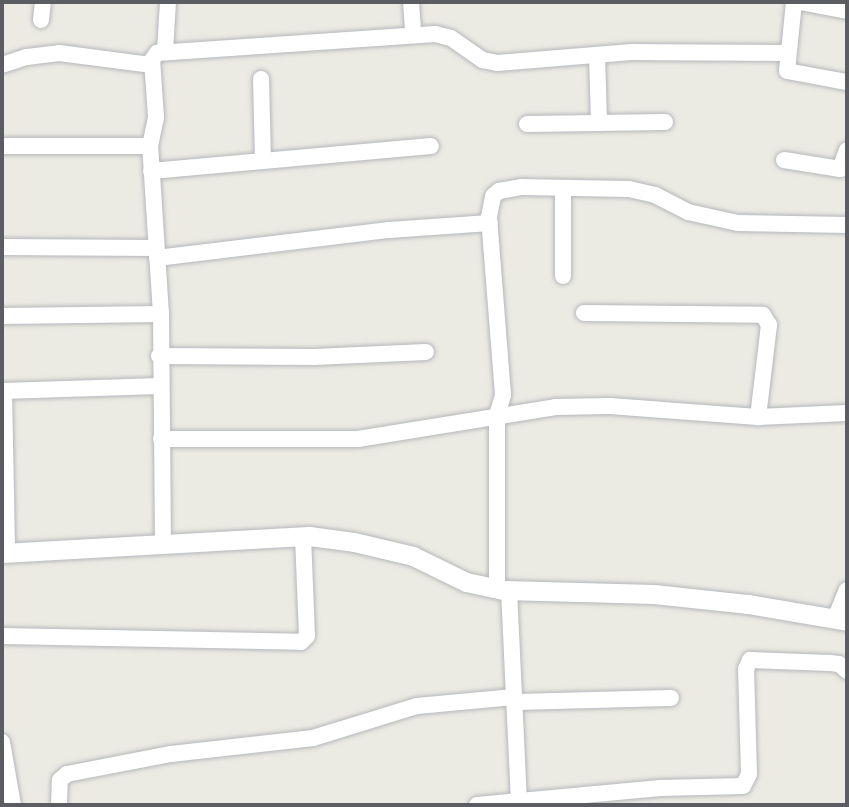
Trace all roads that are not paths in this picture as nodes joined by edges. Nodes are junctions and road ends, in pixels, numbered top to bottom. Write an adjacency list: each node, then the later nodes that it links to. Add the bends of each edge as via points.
1 (43, 2): 6 (street)
2 (168, 2): 8 (street)
3 (411, 2): 7 (street)
4 (797, 2): 5 (street); 9 (street)
5 (847, 11)
6 (41, 20)
7 (413, 34): 8 (street); 10 (street, via 451,38 497,64)
8 (165, 51): 12 (street, via 154,56)
9 (788, 53): 10 (street); 14 (street, via 787,71 791,74)
10 (597, 55): 16 (street)
11 (2, 65): 12 (street, via 59,53)
12 (152, 65): 19 (street, via 157,98)
13 (261, 79): 22 (street)
14 (847, 82)
15 (665, 122): 16 (street)
16 (599, 123): 17 (street)
17 (527, 124)
18 (2, 146): 19 (street)
19 (150, 146): 24 (street)
20 (430, 146): 22 (street)
21 (847, 150): 23 (street, via 839,169)
22 (263, 159): 24 (street)
23 (784, 160)
24 (151, 171): 29 (street)
25 (563, 188): 26 (street, via 499,191 490,204); 27 (street, via 641,190 688,212 738,223); 30 (street)
26 (490, 223): 29 (street); 39 (street, via 503,395)
27 (847, 225)
28 (2, 247): 29 (street)
29 (157, 253): 32 (street)
30 (563, 276)
31 (584, 313): 40 (street, via 764,315 769,325)
32 (161, 314): 33 (street); 35 (street)
33 (2, 316)
34 (426, 352): 35 (street)
35 (159, 356): 36 (street)
36 (160, 386): 37 (street); 41 (street)
37 (3, 391): 44 (street)
38 (847, 413): 40 (street)
39 (498, 415): 40 (street, via 610,406); 41 (street, via 358,439); 45 (street)
40 (758, 417)
41 (161, 439): 43 (street)
42 (303, 537): 43 (street); 45 (street, via 354,542 413,556 466,582); 48 (street, via 307,636 301,642)
43 (163, 542): 44 (street)
44 (4, 553)
45 (503, 589): 47 (street, via 654,594); 51 (street)
46 (847, 590): 47 (street)
47 (841, 620)
48 (2, 636)
49 (847, 671): 53 (street, via 839,664 750,660 746,669 749,774 743,786 660,788)
50 (671, 698): 51 (street)
51 (514, 700): 53 (street); 55 (street, via 417,706 313,738 171,754 67,774 60,780)
52 (2, 742): 54 (street)
53 (519, 802): 56 (street)
54 (13, 805)
55 (59, 805)
56 (477, 805)

